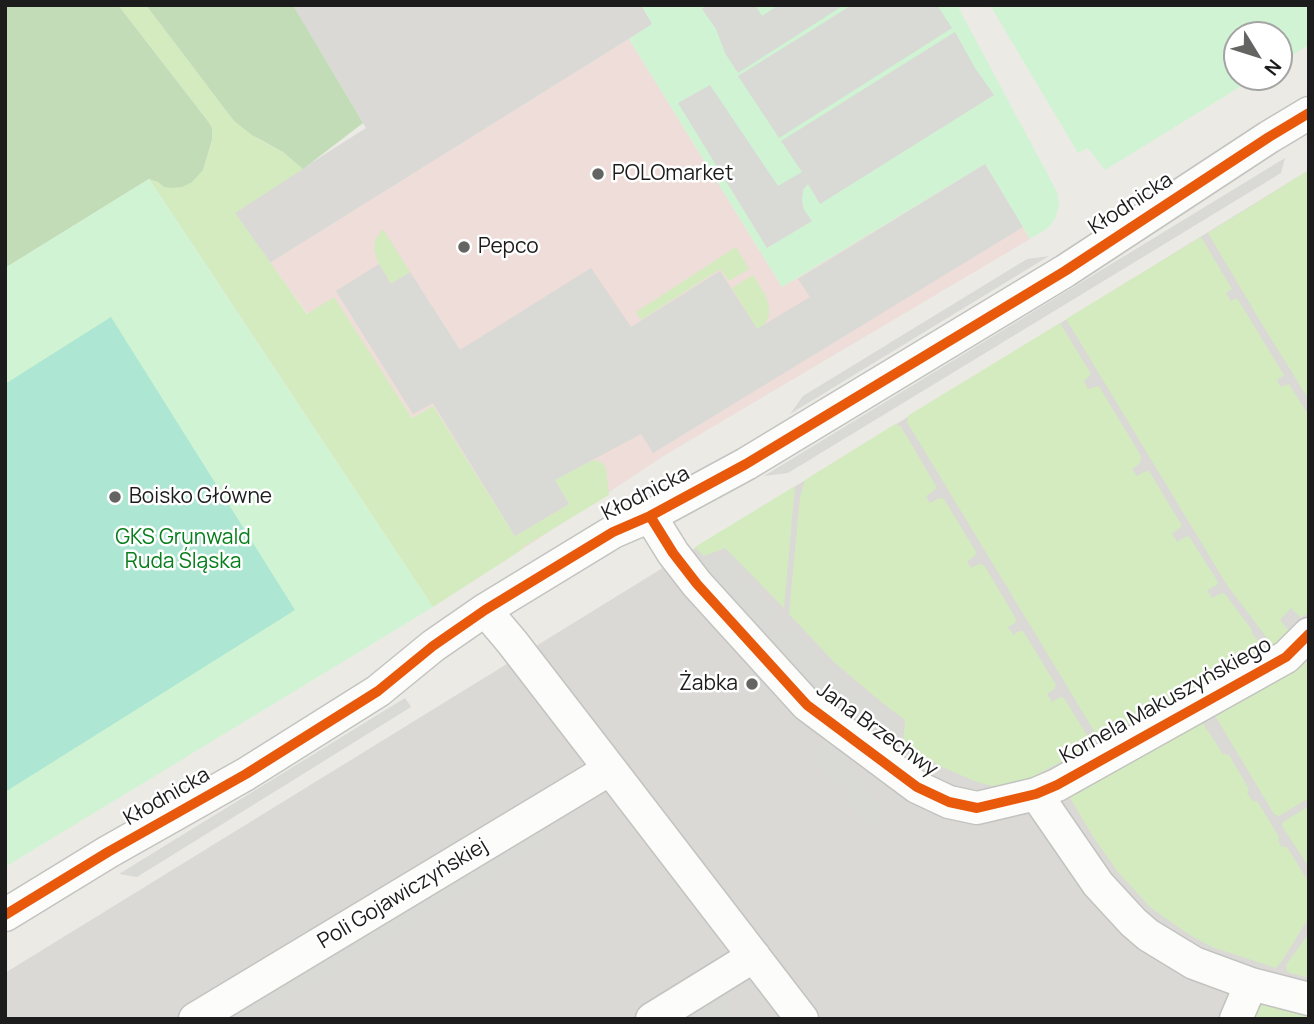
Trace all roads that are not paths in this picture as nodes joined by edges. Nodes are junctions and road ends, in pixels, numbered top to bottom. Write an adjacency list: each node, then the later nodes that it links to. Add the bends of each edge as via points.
1 (1309, 113): 2 (street, Kłodnicka, via 1065,271 746,464)
2 (650, 516): 3 (street, Kłodnicka, via 613,532); 6 (street, Jana Brzechwy, via 697,584 807,705 917,787 949,802 977,808)
3 (485, 610): 5 (street); 7 (street, Kłodnicka, via 378,691)
4 (1309, 634): 6 (street, Kornela Makuszyńskiego, via 1286,657)
5 (610, 769): 8 (street); 11 (street, Poli Gojawiczyńskiej)
6 (1036, 794): 9 (street, via 1098,884 1133,922 1194,963)
7 (5, 915)
8 (754, 956): 12 (street); 13 (street)
9 (1251, 984): 10 (street); 14 (street)
10 (1309, 999)
11 (195, 1019)
12 (652, 1019)
13 (802, 1019)
14 (1236, 1019)

